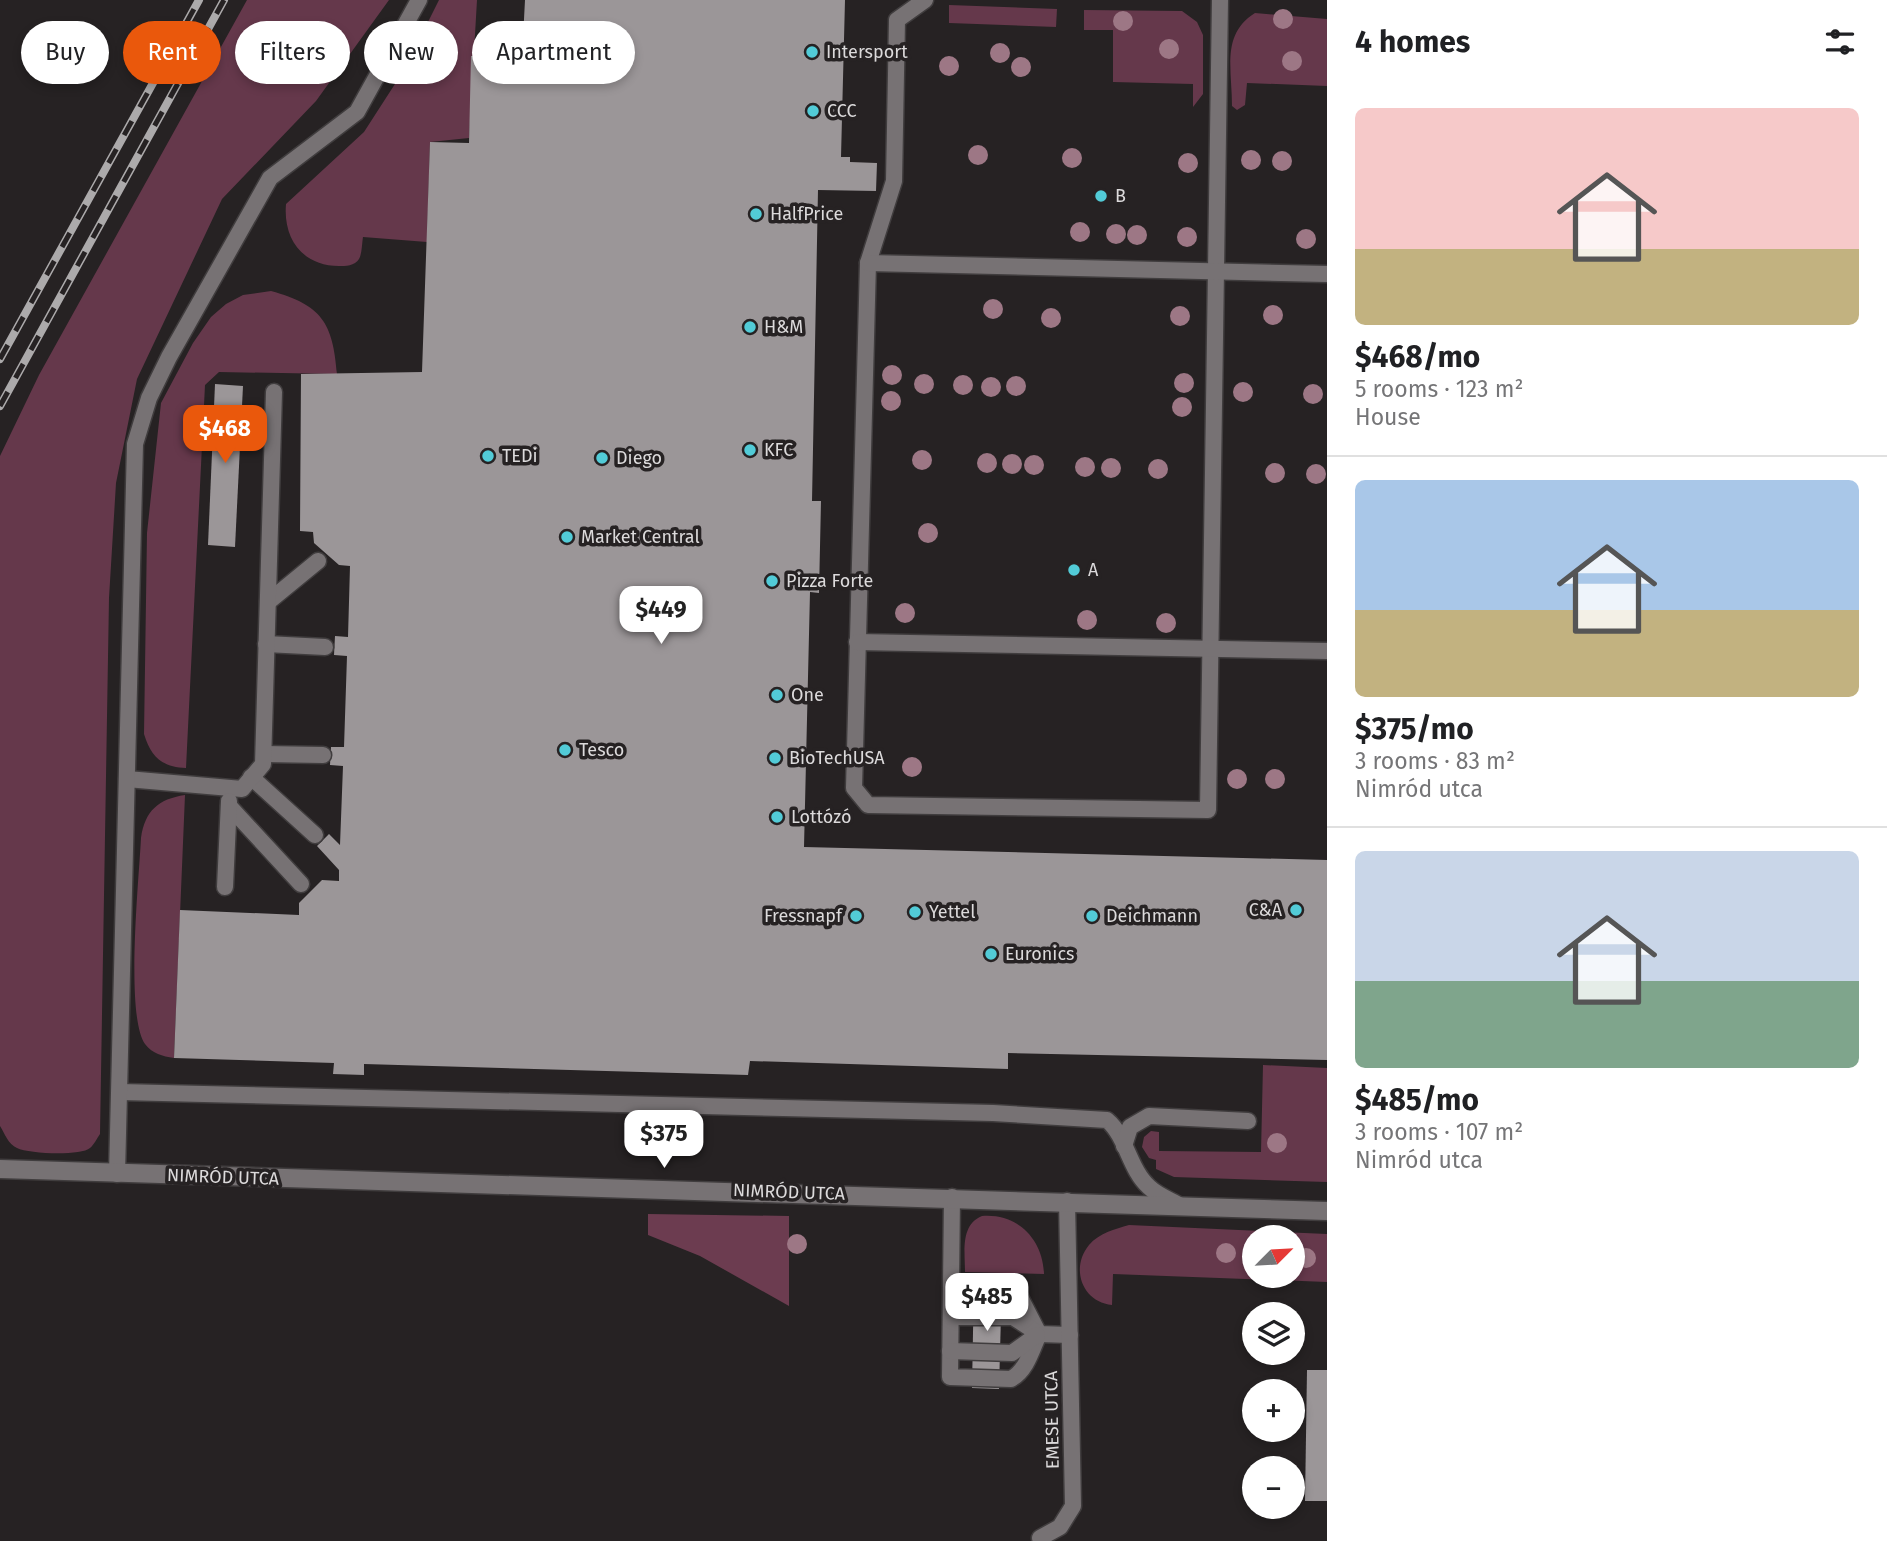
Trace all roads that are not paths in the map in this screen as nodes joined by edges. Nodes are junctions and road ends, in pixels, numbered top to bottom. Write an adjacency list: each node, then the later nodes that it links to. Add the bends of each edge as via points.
1 (419, 0): 18 (lane, via 357,113 270,178 149,398 135,444)
2 (925, 0): 4 (lane, via 897,20 894,180)
3 (1220, 0): 5 (lane)
4 (868, 263): 5 (lane); 10 (lane)
5 (1215, 270): 6 (lane); 13 (lane)
6 (1327, 274)
7 (274, 392): 9 (lane)
8 (318, 561): 9 (lane)
9 (268, 602): 11 (lane)
10 (857, 642): 13 (lane); 13 (lane, via 854,788 868,805 1208,810)
11 (267, 645): 12 (lane); 15 (lane)
12 (325, 647)
13 (1209, 648): 14 (lane)
14 (1327, 651)
15 (264, 754): 16 (lane); 17 (lane, via 263,764)
16 (323, 755)
17 (251, 777): 19 (lane, via 242,789); 21 (lane)
18 (127, 779): 19 (lane); 24 (lane)
19 (230, 788): 20 (lane)
20 (229, 806): 22 (lane); 23 (lane)
21 (315, 835)
22 (301, 884)
23 (225, 887)
24 (120, 1092): 26 (lane, via 993,1113); 30 (lane)
25 (1149, 1116): 26 (lane); 27 (lane); 28 (lane, via 1130,1128)
26 (1107, 1121): 28 (lane)
27 (1248, 1121)
28 (1124, 1146): 33 (lane, via 1150,1188)
29 (0, 1169): 30 (street, NIMRÓD UTCA)
30 (117, 1174): 31 (street, NIMRÓD UTCA)
31 (952, 1197): 32 (street, NIMRÓD UTCA); 35 (lane)
32 (1067, 1201): 33 (street, NIMRÓD UTCA); 38 (lane, EMESE UTCA)
33 (1179, 1205): 34 (street, NIMRÓD UTCA)
34 (1327, 1211)
35 (951, 1291): 36 (lane); 37 (lane, via 1013,1293 1020,1297)
36 (951, 1317): 37 (lane, via 1013,1317); 39 (lane)
37 (1039, 1334): 38 (lane); 39 (lane, via 1012,1353); 39 (lane, via 1026,1365 1011,1379 950,1377)
38 (1070, 1335): 40 (lane, EMESE UTCA, via 1073,1506 1060,1527)
39 (950, 1351)
40 (1040, 1538)

